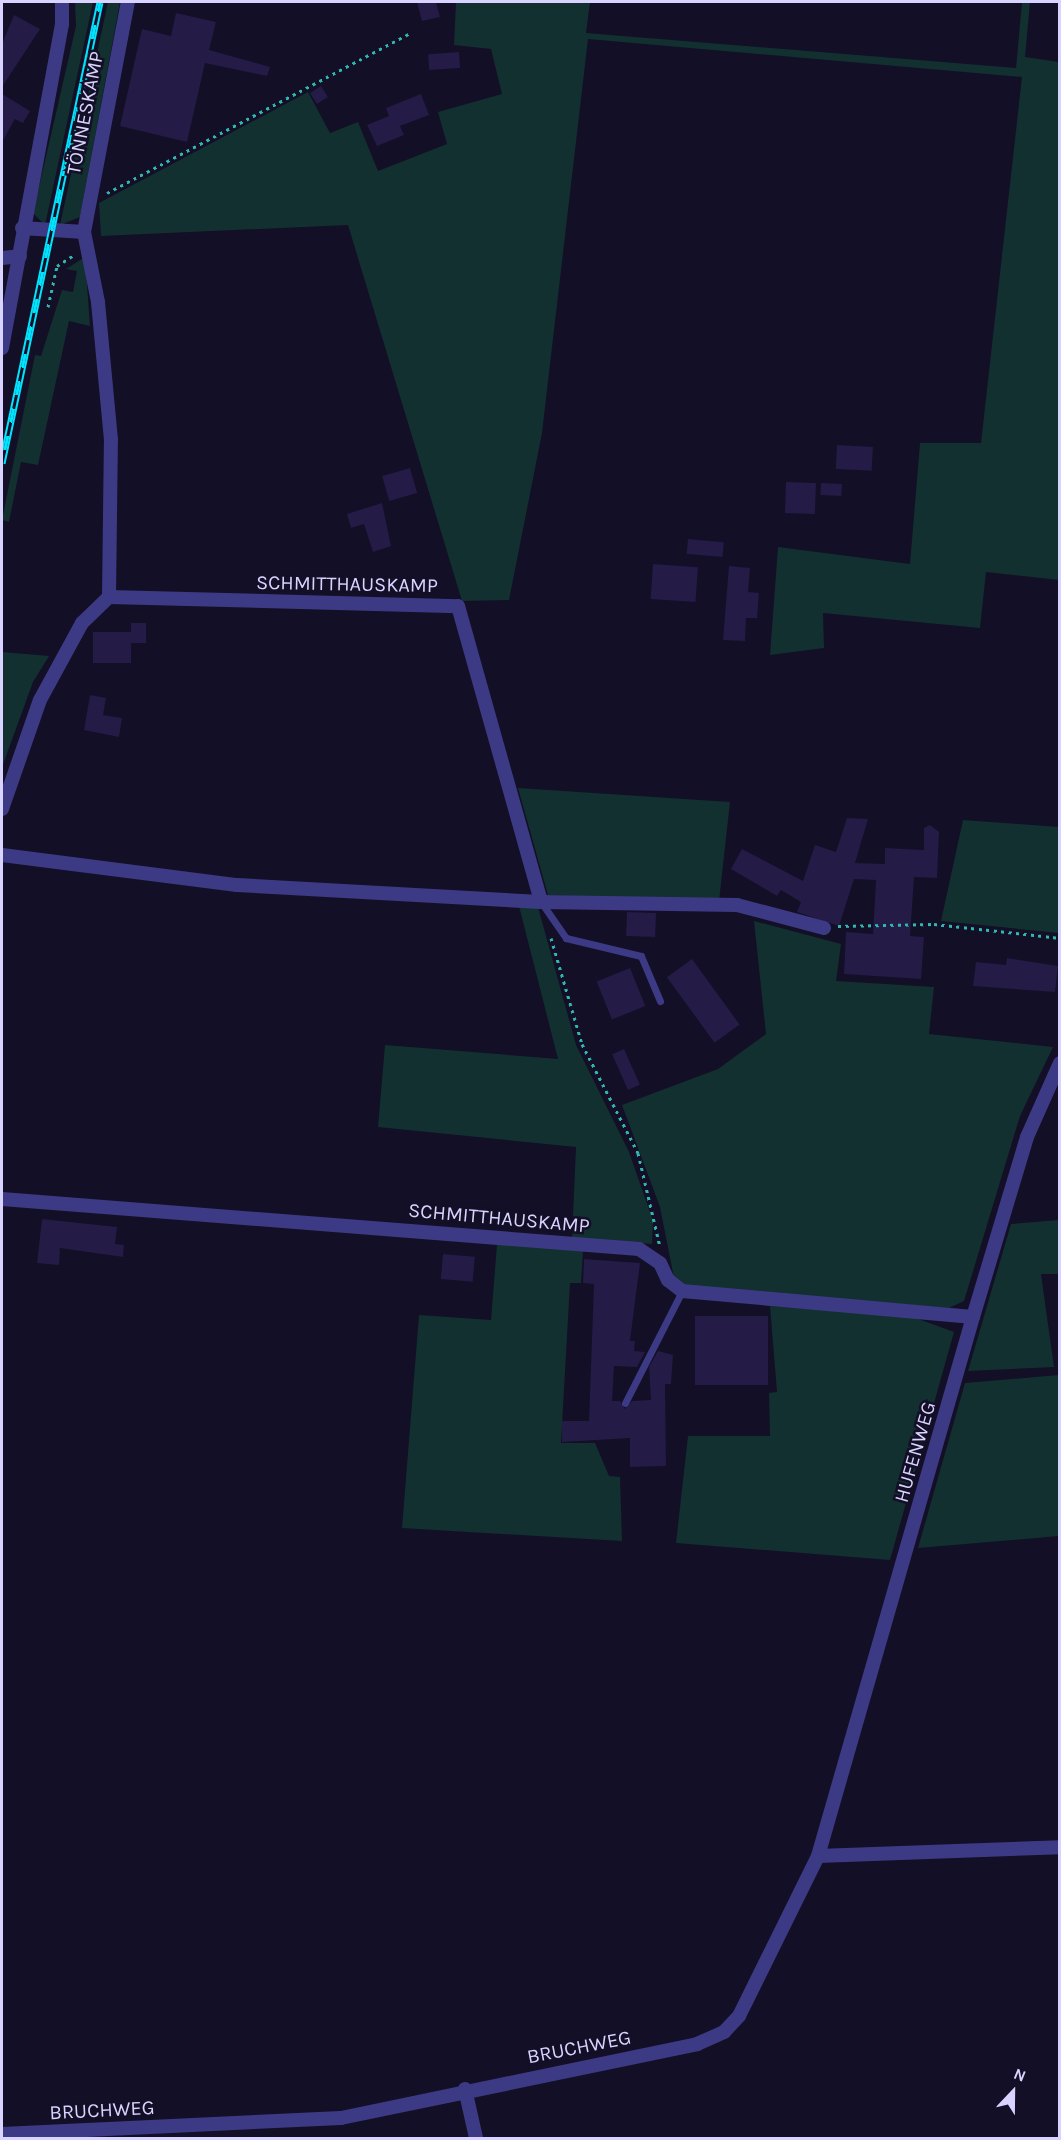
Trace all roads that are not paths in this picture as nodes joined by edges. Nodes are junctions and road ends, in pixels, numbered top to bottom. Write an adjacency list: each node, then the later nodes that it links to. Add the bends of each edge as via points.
1 (62, 2): 3 (street, via 62,24)
2 (128, 2): 4 (street, TÖNNESKAMP)
3 (22, 228): 4 (street); 5 (street)
4 (84, 232): 8 (street, via 98,303 111,440)
5 (20, 256): 6 (street); 7 (street)
6 (2, 258)
7 (2, 348)
8 (109, 597): 9 (street, via 82,623 40,700); 11 (street, SCHMITTHAUSKAMP, via 459,606)
9 (2, 809)
10 (2, 855): 11 (street, via 237,885)
11 (541, 902): 12 (street, via 737,905); 13 (lane, via 566,938 641,956)
12 (824, 928)
13 (660, 1001)
14 (1059, 1063): 17 (street, HUFENWEG, via 1028,1137)
15 (2, 1199): 16 (street, SCHMITTHAUSKAMP, via 639,1248 660,1263 668,1280)
16 (682, 1291): 17 (street); 18 (lane)
17 (973, 1317): 20 (street, HUFENWEG)
18 (625, 1403)
19 (1059, 1847): 20 (street)
20 (818, 1856): 21 (street, BRUCHWEG, via 739,2016 724,2032 697,2044)
21 (465, 2090): 22 (street, BRUCHWEG, via 341,2118); 23 (street)
22 (2, 2134)
23 (476, 2139)

